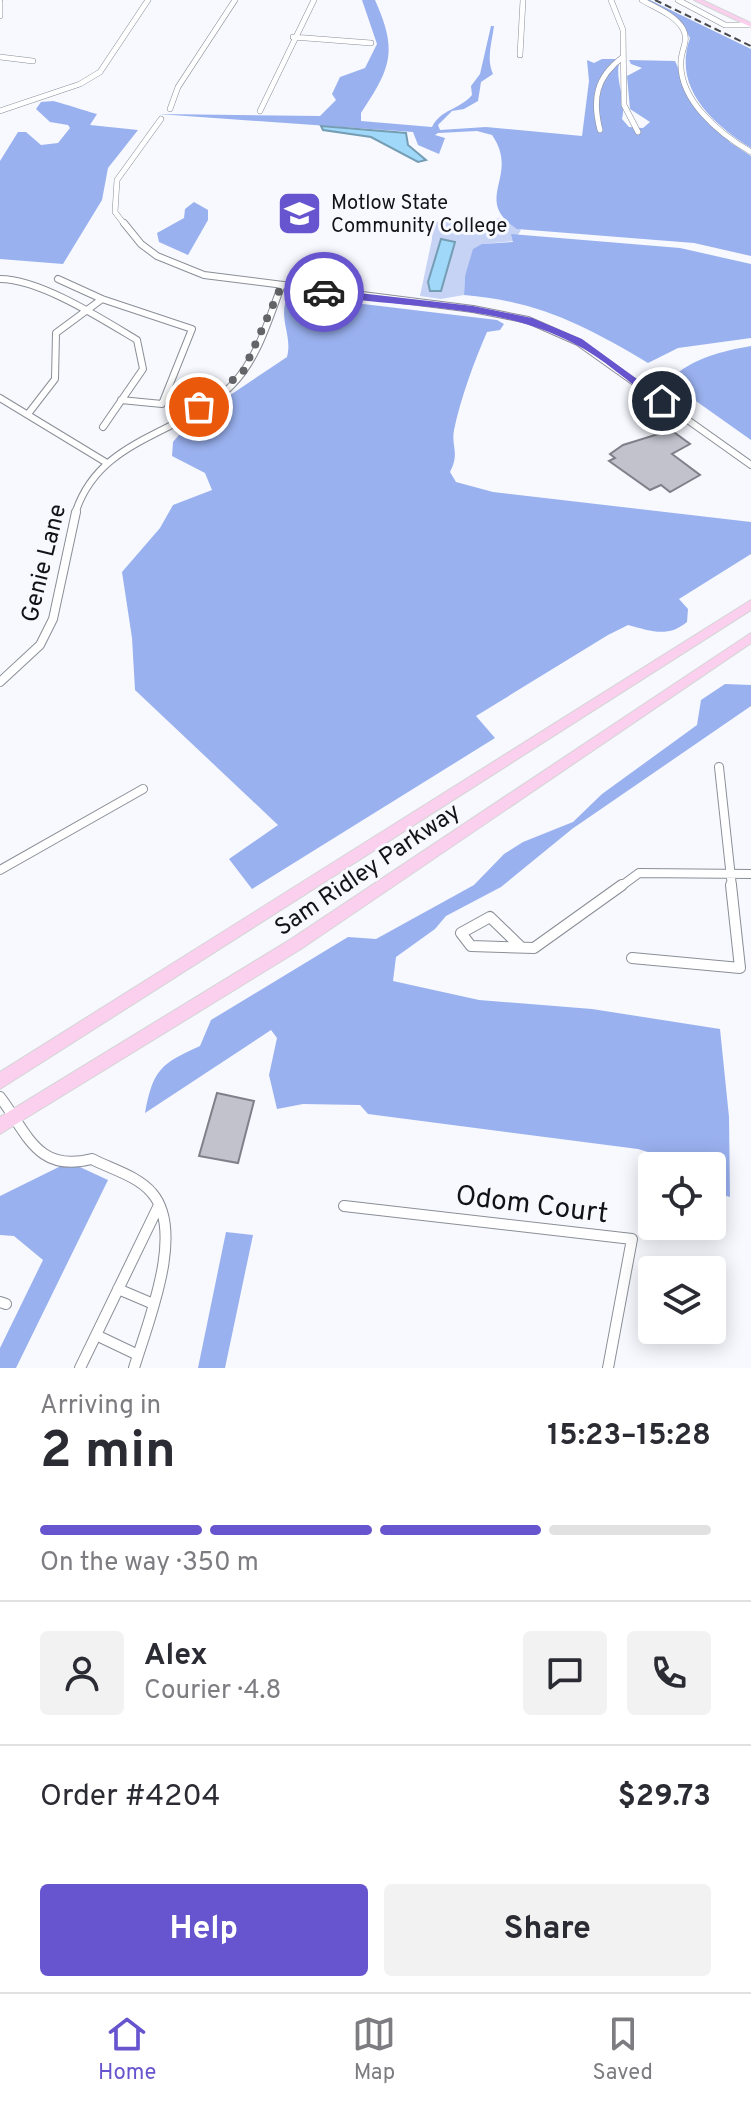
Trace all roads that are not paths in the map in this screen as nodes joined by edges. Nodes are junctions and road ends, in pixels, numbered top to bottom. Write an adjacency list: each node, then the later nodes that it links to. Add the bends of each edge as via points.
1 (148, 0): 21 (street, via 100,72)
2 (235, 0): 20 (street, via 178,87)
3 (314, 0): 14 (street)
4 (523, 0): 16 (street)
5 (611, 0): 18 (street, via 623,30)
6 (642, 0): 26 (street, via 684,30 680,59 698,109)
7 (678, 0): 13 (street, via 725,25)
8 (697, 0): 13 (main road)
9 (713, 0): 12 (main road)
10 (0, 2): 11 (street)
11 (0, 16)
12 (751, 17)
13 (751, 25)
14 (293, 37): 15 (street); 22 (street)
15 (371, 43)
16 (520, 55)
17 (0, 57): 19 (street)
18 (623, 57): 24 (street, via 608,67 593,98); 25 (street, via 624,105)
19 (33, 61)
20 (170, 109)
21 (0, 111)
22 (260, 111)
23 (161, 119): 29 (street, via 117,180 115,212 141,244 177,266)
24 (600, 130)
25 (638, 132)
26 (751, 152)
27 (0, 279): 31 (street, via 15,279)
28 (58, 279): 30 (street)
29 (281, 287): 36 (street, Genie Lane, via 243,372 214,397); 37 (street, via 528,320 578,342)
30 (102, 299): 31 (street); 33 (street, via 192,329 162,404)
31 (86, 311): 33 (street, via 137,340 143,369); 34 (street, via 56,333 59,366 54,382)
32 (0, 398): 34 (street)
33 (121, 400): 35 (street)
34 (28, 414): 36 (street, via 72,446)
35 (103, 427)
36 (107, 463): 40 (street, Genie Lane, via 78,502 60,594 44,640)
37 (751, 465)
38 (751, 604): 48 (main road, Sam Ridley Parkway)
39 (751, 637): 50 (main road, Sam Ridley Parkway, via 296,944)
40 (0, 682)
41 (719, 767): 44 (street)
42 (143, 789): 43 (street)
43 (0, 870)
44 (732, 874): 45 (street); 46 (street, via 639,873 534,948); 47 (street, via 740,968)
45 (751, 874)
46 (521, 947): 46 (street, via 471,946 461,933 490,917)
47 (632, 958)
48 (0, 1081)
49 (0, 1097): 50 (street)
50 (16, 1116): 51 (main road, Sam Ridley Parkway); 52 (street, via 49,1161 72,1167 92,1159 152,1193)
51 (0, 1126)
52 (159, 1205): 54 (street); 55 (street, via 167,1220)
53 (344, 1206): 60 (street, Odom Court, via 632,1239)
54 (118, 1289): 55 (street); 56 (street)
55 (151, 1303): 57 (street)
56 (96, 1335): 57 (street); 58 (street)
57 (138, 1355): 59 (street)
58 (80, 1368)
59 (134, 1368)
60 (608, 1368)

